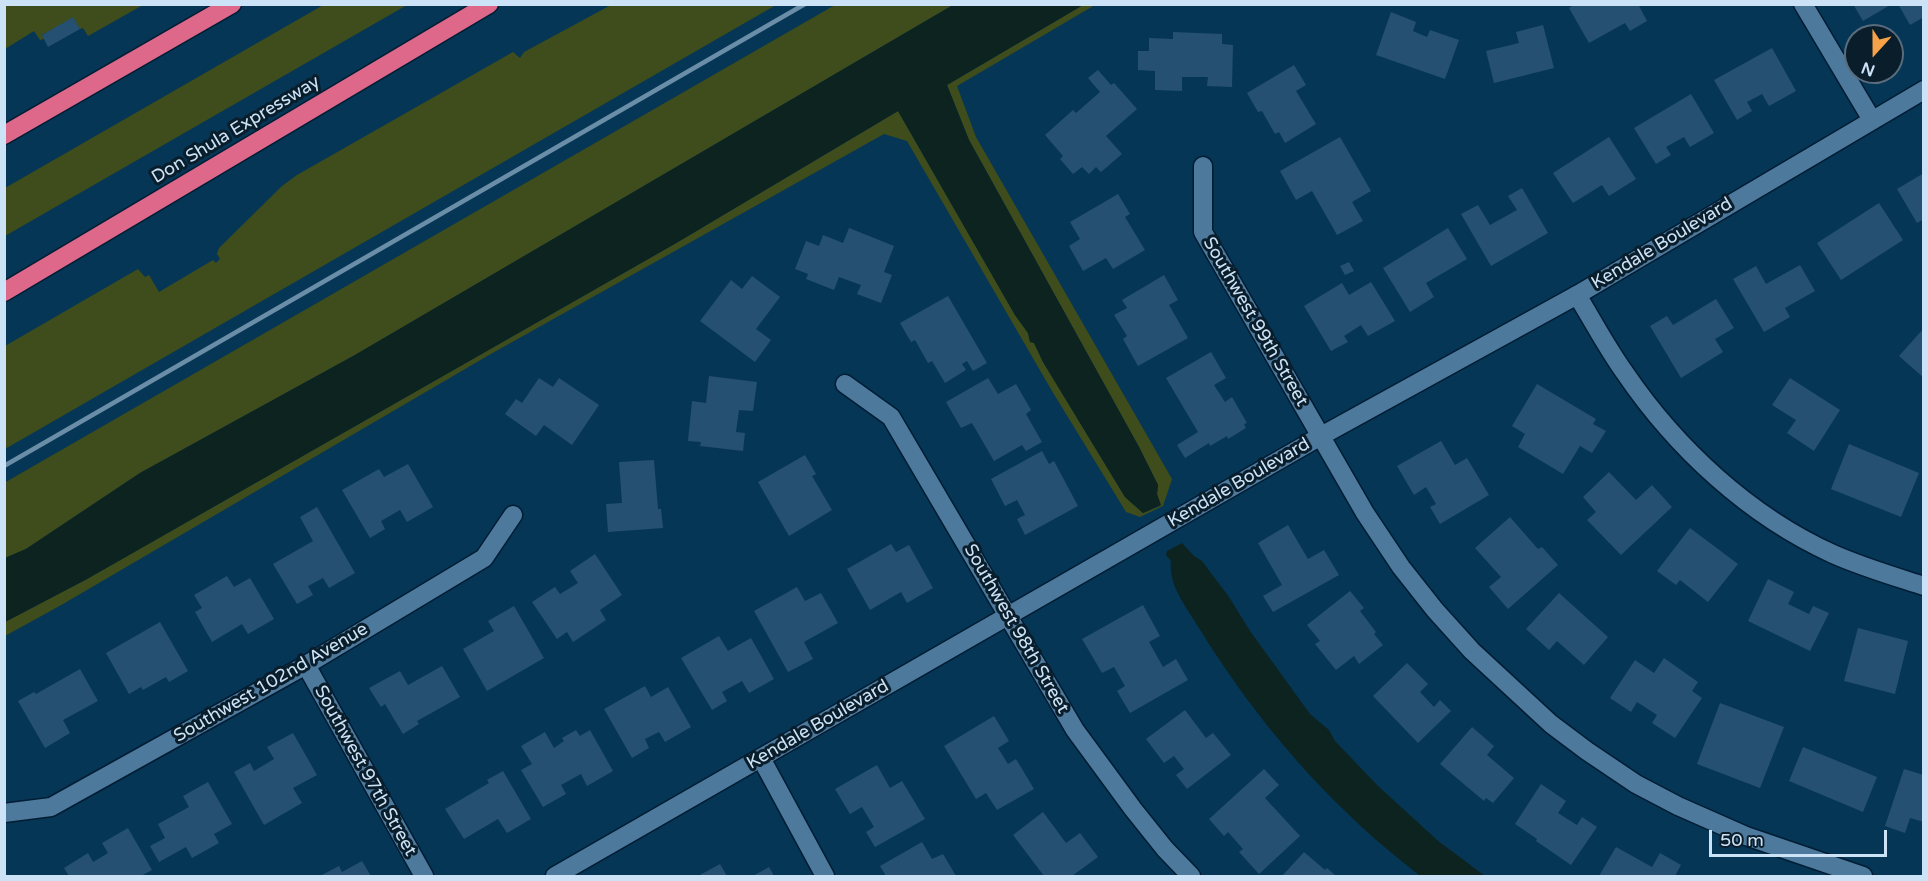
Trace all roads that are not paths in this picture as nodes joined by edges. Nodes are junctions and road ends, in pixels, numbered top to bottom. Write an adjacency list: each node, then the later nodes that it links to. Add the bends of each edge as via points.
1 (232, 4): 6 (highway)
2 (489, 4): 8 (highway, Don Shula Expressway)
3 (1803, 4): 5 (street)
4 (1923, 90): 5 (street, Kendale Boulevard)
5 (1872, 120): 9 (street, Kendale Boulevard)
6 (4, 135)
7 (1203, 166): 11 (street, Southwest 99th Street, via 1203,232)
8 (4, 292)
9 (1577, 295): 11 (street, Kendale Boulevard); 13 (street, via 1649,406 1692,453 1742,497 1826,550)
10 (845, 384): 14 (street, Southwest 98th Street, via 891,417)
11 (1321, 436): 14 (street, Kendale Boulevard); 22 (street, Southwest 99th Street, via 1365,513 1428,601 1472,651 1551,724 1636,784 1678,806 1746,836)
12 (513, 515): 15 (street, Southwest 102nd Avenue, via 484,558)
13 (1923, 586)
14 (1009, 616): 16 (street, Kendale Boulevard); 21 (street, Southwest 98th Street, via 1094,757 1165,849)
15 (306, 665): 17 (street, Southwest 102nd Avenue, via 51,807); 18 (street, Southwest 97th Street)
16 (761, 758): 19 (street, Kendale Boulevard); 20 (street)
17 (4, 813)
18 (424, 876)
19 (555, 876)
20 (825, 876)
21 (1191, 876)
22 (1863, 876)

